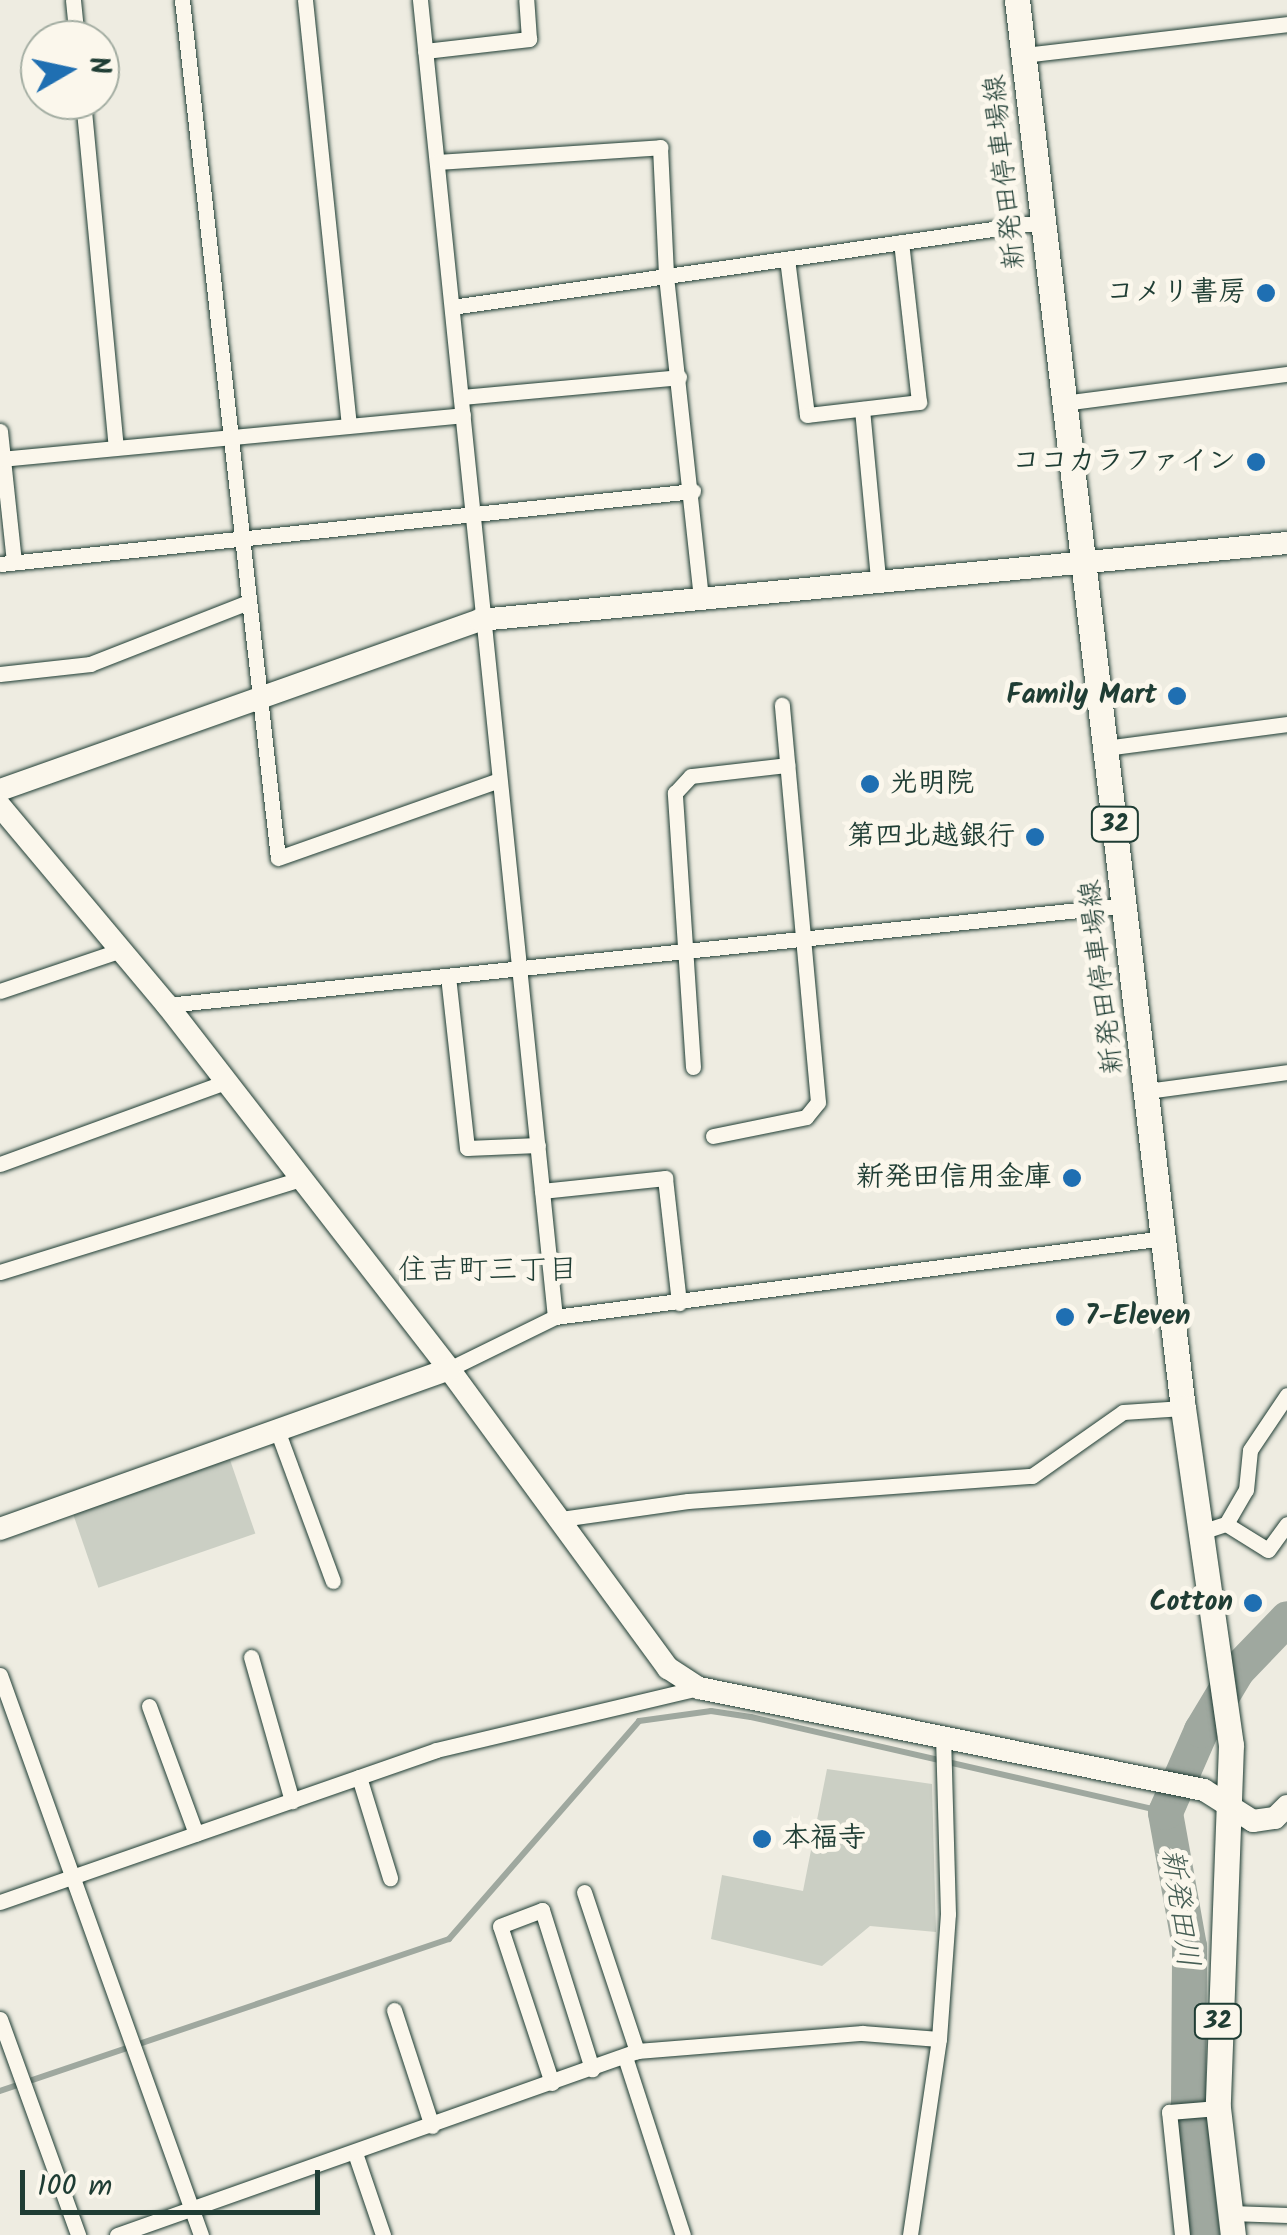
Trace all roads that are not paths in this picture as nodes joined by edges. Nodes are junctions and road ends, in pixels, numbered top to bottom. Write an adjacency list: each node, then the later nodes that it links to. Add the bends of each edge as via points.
1 (182, 0): 24 (street)
2 (305, 0): 22 (street)
3 (420, 0): 7 (street)
4 (526, 0): 7 (street, via 529,38)
5 (1017, 0): 8 (main road, 新発田停車場線 / 32)
6 (1287, 24): 8 (street)
7 (425, 50): 10 (street)
8 (1024, 55): 11 (main road, 新発田停車場線 / 32)
9 (85, 120): 25 (street)
10 (437, 162): 14 (street, via 660,147); 15 (street)
11 (1041, 222): 12 (street); 19 (main road, 新発田停車場線 / 32)
12 (901, 242): 13 (street); 20 (street, via 919,402)
13 (787, 259): 14 (street); 20 (street, via 807,415)
14 (666, 276): 15 (street); 17 (street)
15 (452, 307): 18 (street)
16 (1287, 374): 19 (street)
17 (678, 378): 18 (street); 27 (street)
18 (461, 397): 21 (street)
19 (1063, 403): 32 (main road, 新発田停車場線 / 32)
20 (862, 409): 33 (street)
21 (463, 415): 22 (street); 28 (street)
22 (350, 424): 24 (street)
23 (0, 431): 26 (street)
24 (228, 434): 25 (street); 29 (street)
25 (116, 446): 26 (street)
26 (2, 458): 31 (street)
27 (693, 492): 28 (street); 34 (street)
28 (473, 514): 29 (street); 36 (street)
29 (239, 538): 31 (street); 35 (street)
30 (1287, 543): 32 (street)
31 (7, 563)
32 (1082, 567): 33 (street); 41 (main road, 新発田停車場線 / 32)
33 (878, 579): 34 (street)
34 (701, 596): 36 (street)
35 (246, 603): 37 (street, via 90,664); 38 (street)
36 (480, 620): 38 (street); 43 (street)
37 (0, 674)
38 (256, 700): 43 (street, via 278,858); 44 (street)
39 (782, 705): 42 (street)
40 (1287, 724): 41 (street)
41 (1105, 748): 46 (main road, 新発田停車場線 / 32)
42 (788, 766): 47 (street); 49 (street, via 691,776 675,793)
43 (497, 781): 50 (street)
44 (0, 790)
45 (0, 806): 48 (street)
46 (1126, 905): 47 (street); 57 (main road, 新発田停車場線 / 32)
47 (804, 938): 49 (street); 58 (street, via 818,1102 806,1117)
48 (122, 950): 52 (street); 53 (street)
49 (688, 950): 50 (street); 54 (street)
50 (520, 968): 51 (street); 59 (street)
51 (448, 976): 53 (street); 59 (street, via 467,1148)
52 (0, 991)
53 (167, 1005): 56 (street)
54 (693, 1067)
55 (1287, 1072): 57 (street)
56 (223, 1083): 60 (street); 61 (street)
57 (1147, 1091): 63 (main road, 新発田停車場線 / 32)
58 (713, 1136)
59 (538, 1145): 62 (street)
60 (0, 1164)
61 (298, 1180): 64 (street); 67 (street)
62 (542, 1191): 65 (street, via 665,1178); 66 (street)
63 (1164, 1238): 65 (street); 69 (main road, 新発田停車場線 / 32)
64 (0, 1272)
65 (679, 1303): 66 (street)
66 (556, 1317): 67 (street)
67 (449, 1369): 70 (street); 71 (street)
68 (1287, 1395): 73 (street, via 1250,1450 1246,1490)
69 (1183, 1408): 71 (street, via 1123,1412 1032,1476 688,1501); 73 (main road, 新発田停車場線 / 32)
70 (277, 1430): 74 (street); 75 (street)
71 (561, 1519): 78 (street, via 668,1668)
72 (1287, 1524): 73 (street, via 1268,1550)
73 (1213, 1528): 84 (main road, 新発田停車場線 / 32, via 1231,1745)
74 (0, 1529)
75 (332, 1581)
76 (251, 1657): 82 (street)
77 (0, 1675): 86 (street)
78 (699, 1688): 80 (street); 81 (street, via 436,1750)
79 (149, 1706): 85 (street)
80 (942, 1738): 84 (street, via 1204,1790); 92 (street, via 948,1914)
81 (359, 1777): 82 (street); 87 (street)
82 (292, 1800): 85 (street)
83 (1287, 1806): 84 (street, via 1275,1818 1253,1820)
84 (1227, 1807): 96 (main road, 32)
85 (196, 1834): 86 (street)
86 (69, 1878): 89 (street); 99 (street)
87 (390, 1878)
88 (584, 1892): 93 (street)
89 (0, 1902)
90 (394, 2010): 97 (street)
91 (0, 2019): 103 (street)
92 (939, 2038): 93 (street, via 862,2033); 108 (street)
93 (632, 2056): 94 (street); 107 (street)
94 (592, 2069): 95 (street); 95 (street, via 542,1910 500,1926)
95 (552, 2083): 97 (street)
96 (1208, 2109): 101 (main road, 32); 109 (street, via 1173,2112)
97 (432, 2126): 98 (street)
98 (356, 2153): 99 (street); 106 (street)
99 (191, 2208): 102 (street); 105 (street)
100 (1287, 2215): 101 (street)
101 (1232, 2224)
102 (135, 2232): 104 (street)
103 (78, 2235)
104 (118, 2235)
105 (200, 2235)
106 (382, 2235)
107 (683, 2235)
108 (910, 2235)
109 (1182, 2235)

